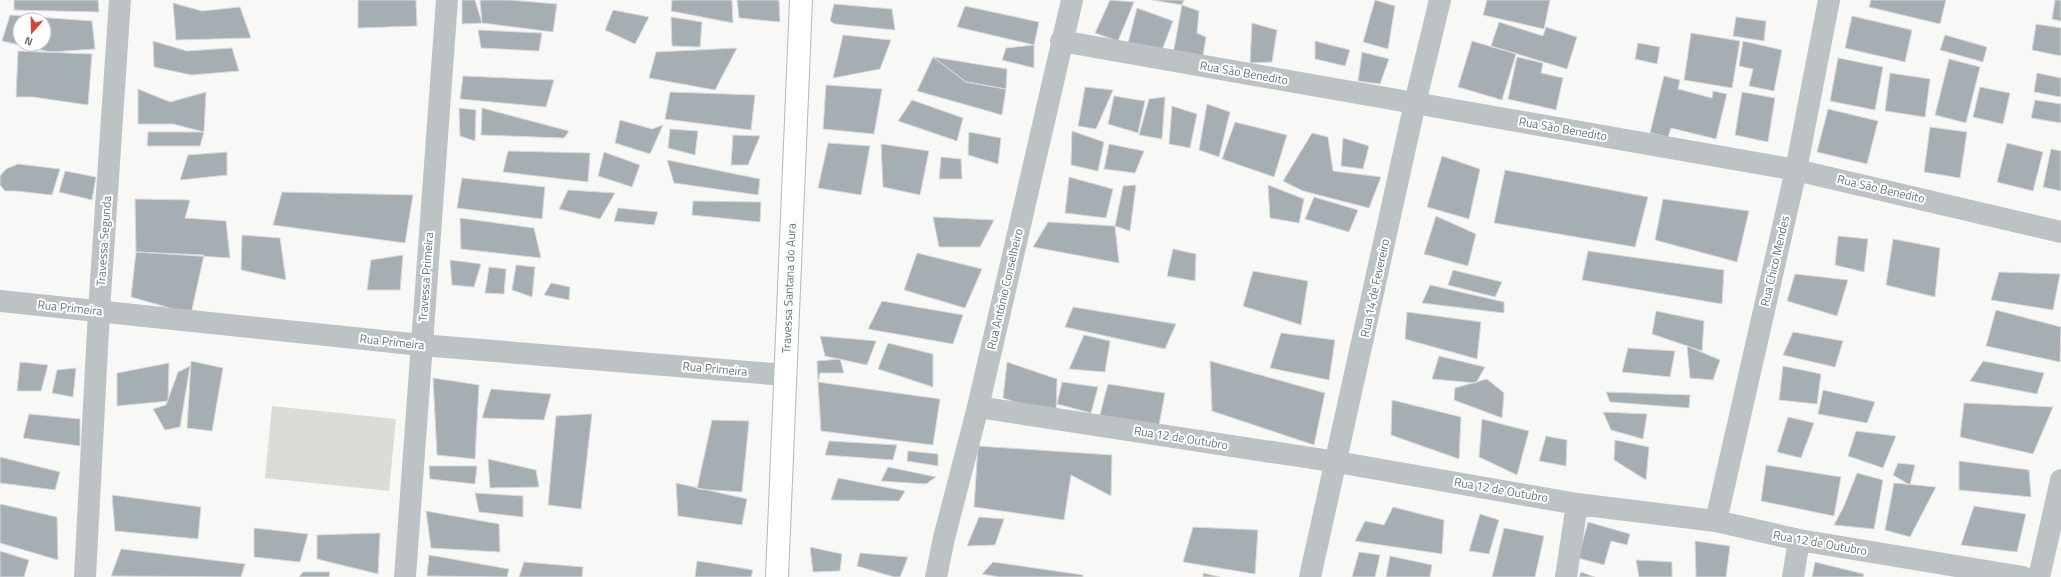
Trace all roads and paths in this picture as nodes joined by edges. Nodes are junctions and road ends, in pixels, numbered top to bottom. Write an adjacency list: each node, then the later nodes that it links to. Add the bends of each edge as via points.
1 (120, 0): 12 (street, Travessa Segunda)
2 (446, 0): 13 (street, Travessa Primeira)
3 (801, 0): 14 (street, Travessa Santana do Aura)
4 (1072, 0): 7 (street, Rua Antônio Conselheiro)
5 (1440, 0): 8 (street, Rua 14 de Fevereiro)
6 (1829, 0): 9 (street, Rua Chico Mendes)
7 (1061, 41): 8 (street, Rua São Benedito); 15 (street, Rua Antônio Conselheiro)
8 (1415, 102): 9 (street, Rua São Benedito); 16 (street, Rua 14 de Fevereiro)
9 (1796, 170): 10 (street, Rua São Benedito); 19 (street, Rua Chico Mendes)
10 (2061, 232)
11 (0, 301): 12 (street, Rua Primeira)
12 (99, 311): 13 (street, Rua Primeira); 21 (street, Travessa Segunda)
13 (422, 345): 14 (street, Rua Primeira); 22 (street, Travessa Primeira)
14 (785, 375): 23 (street, Travessa Santana do Aura)
15 (978, 407): 16 (street, Rua 12 de Outubro); 24 (street, Rua Antônio Conselheiro)
16 (1337, 462): 18 (street, Rua 12 de Outubro); 25 (street, Rua 14 de Fevereiro)
17 (2061, 480): 29 (street)
18 (1578, 504): 19 (street, Rua 12 de Outubro); 26 (street)
19 (1716, 521): 20 (street, Rua 12 de Outubro)
20 (1799, 540): 27 (street); 28 (street, Rua 12 de Outubro)
21 (85, 577)
22 (405, 577)
23 (777, 577)
24 (936, 577)
25 (1310, 577)
26 (1566, 577)
27 (1793, 577)
28 (2023, 577)
29 (2040, 577)

